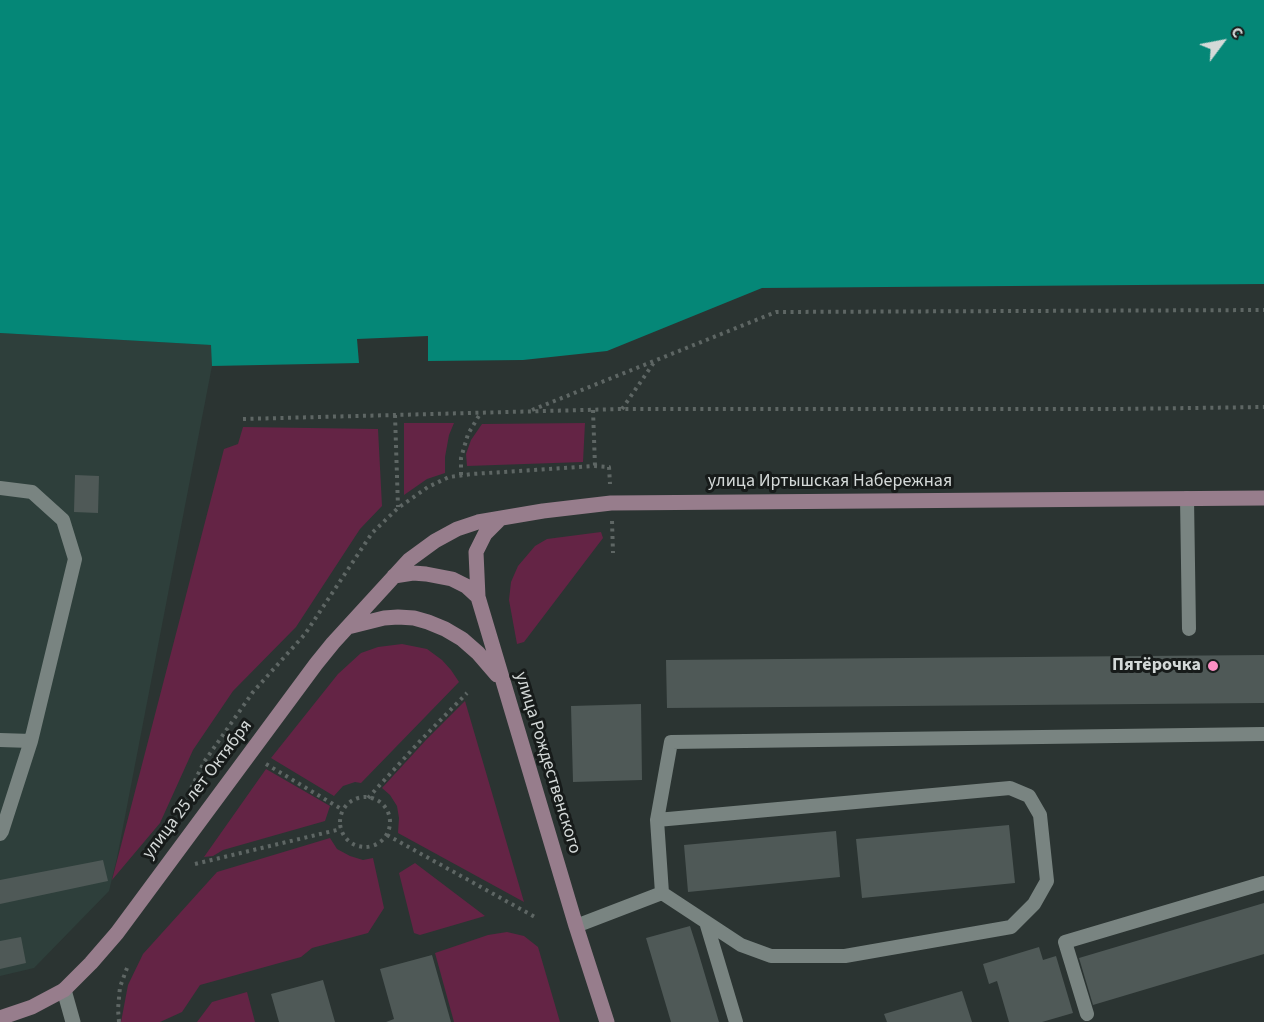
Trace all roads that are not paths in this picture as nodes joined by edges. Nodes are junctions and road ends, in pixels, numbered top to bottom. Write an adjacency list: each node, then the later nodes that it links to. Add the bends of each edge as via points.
1 (0, 488): 13 (lane, via 32,492 63,520 75,559)
2 (1188, 498): 3 (main road, улица Иртышская Набережная); 4 (main road, улица Иртышская Набережная, via 610,503); 9 (lane)
3 (1264, 498)
4 (501, 518): 5 (main road, улица Иртышская Набережная, via 457,529); 7 (main road, улица Рождественского, via 485,534 477,552)
5 (409, 560): 6 (main road, улица 25 лет Октября)
6 (394, 576): 7 (main road, via 413,573 452,579); 8 (main road, улица 25 лет Октября)
7 (478, 597): 10 (main road, улица Рождественского)
8 (348, 627): 10 (main road, via 399,617 428,622 462,639); 20 (main road, улица 25 лет Октября, via 316,664 117,933)
9 (1189, 629)
10 (503, 682): 19 (main road, улица Рождественского)
11 (1264, 734): 14 (lane, via 670,742)
12 (0, 740): 13 (lane)
13 (31, 741): 15 (lane)
14 (657, 820): 17 (lane); 18 (lane, via 1010,788 1029,796 1040,815 1047,881 1034,904 1011,927 845,956 771,956 741,945)
15 (0, 834)
16 (1264, 882): 21 (lane, via 1065,942)
17 (662, 893): 18 (lane); 19 (lane)
18 (706, 922): 25 (lane)
19 (576, 926): 24 (main road, улица Рождественского)
20 (63, 990): 22 (main road, улица 25 лет Октября); 23 (street)
21 (1087, 1014)
22 (0, 1018)
23 (72, 1022)
24 (607, 1022)
25 (736, 1022)

